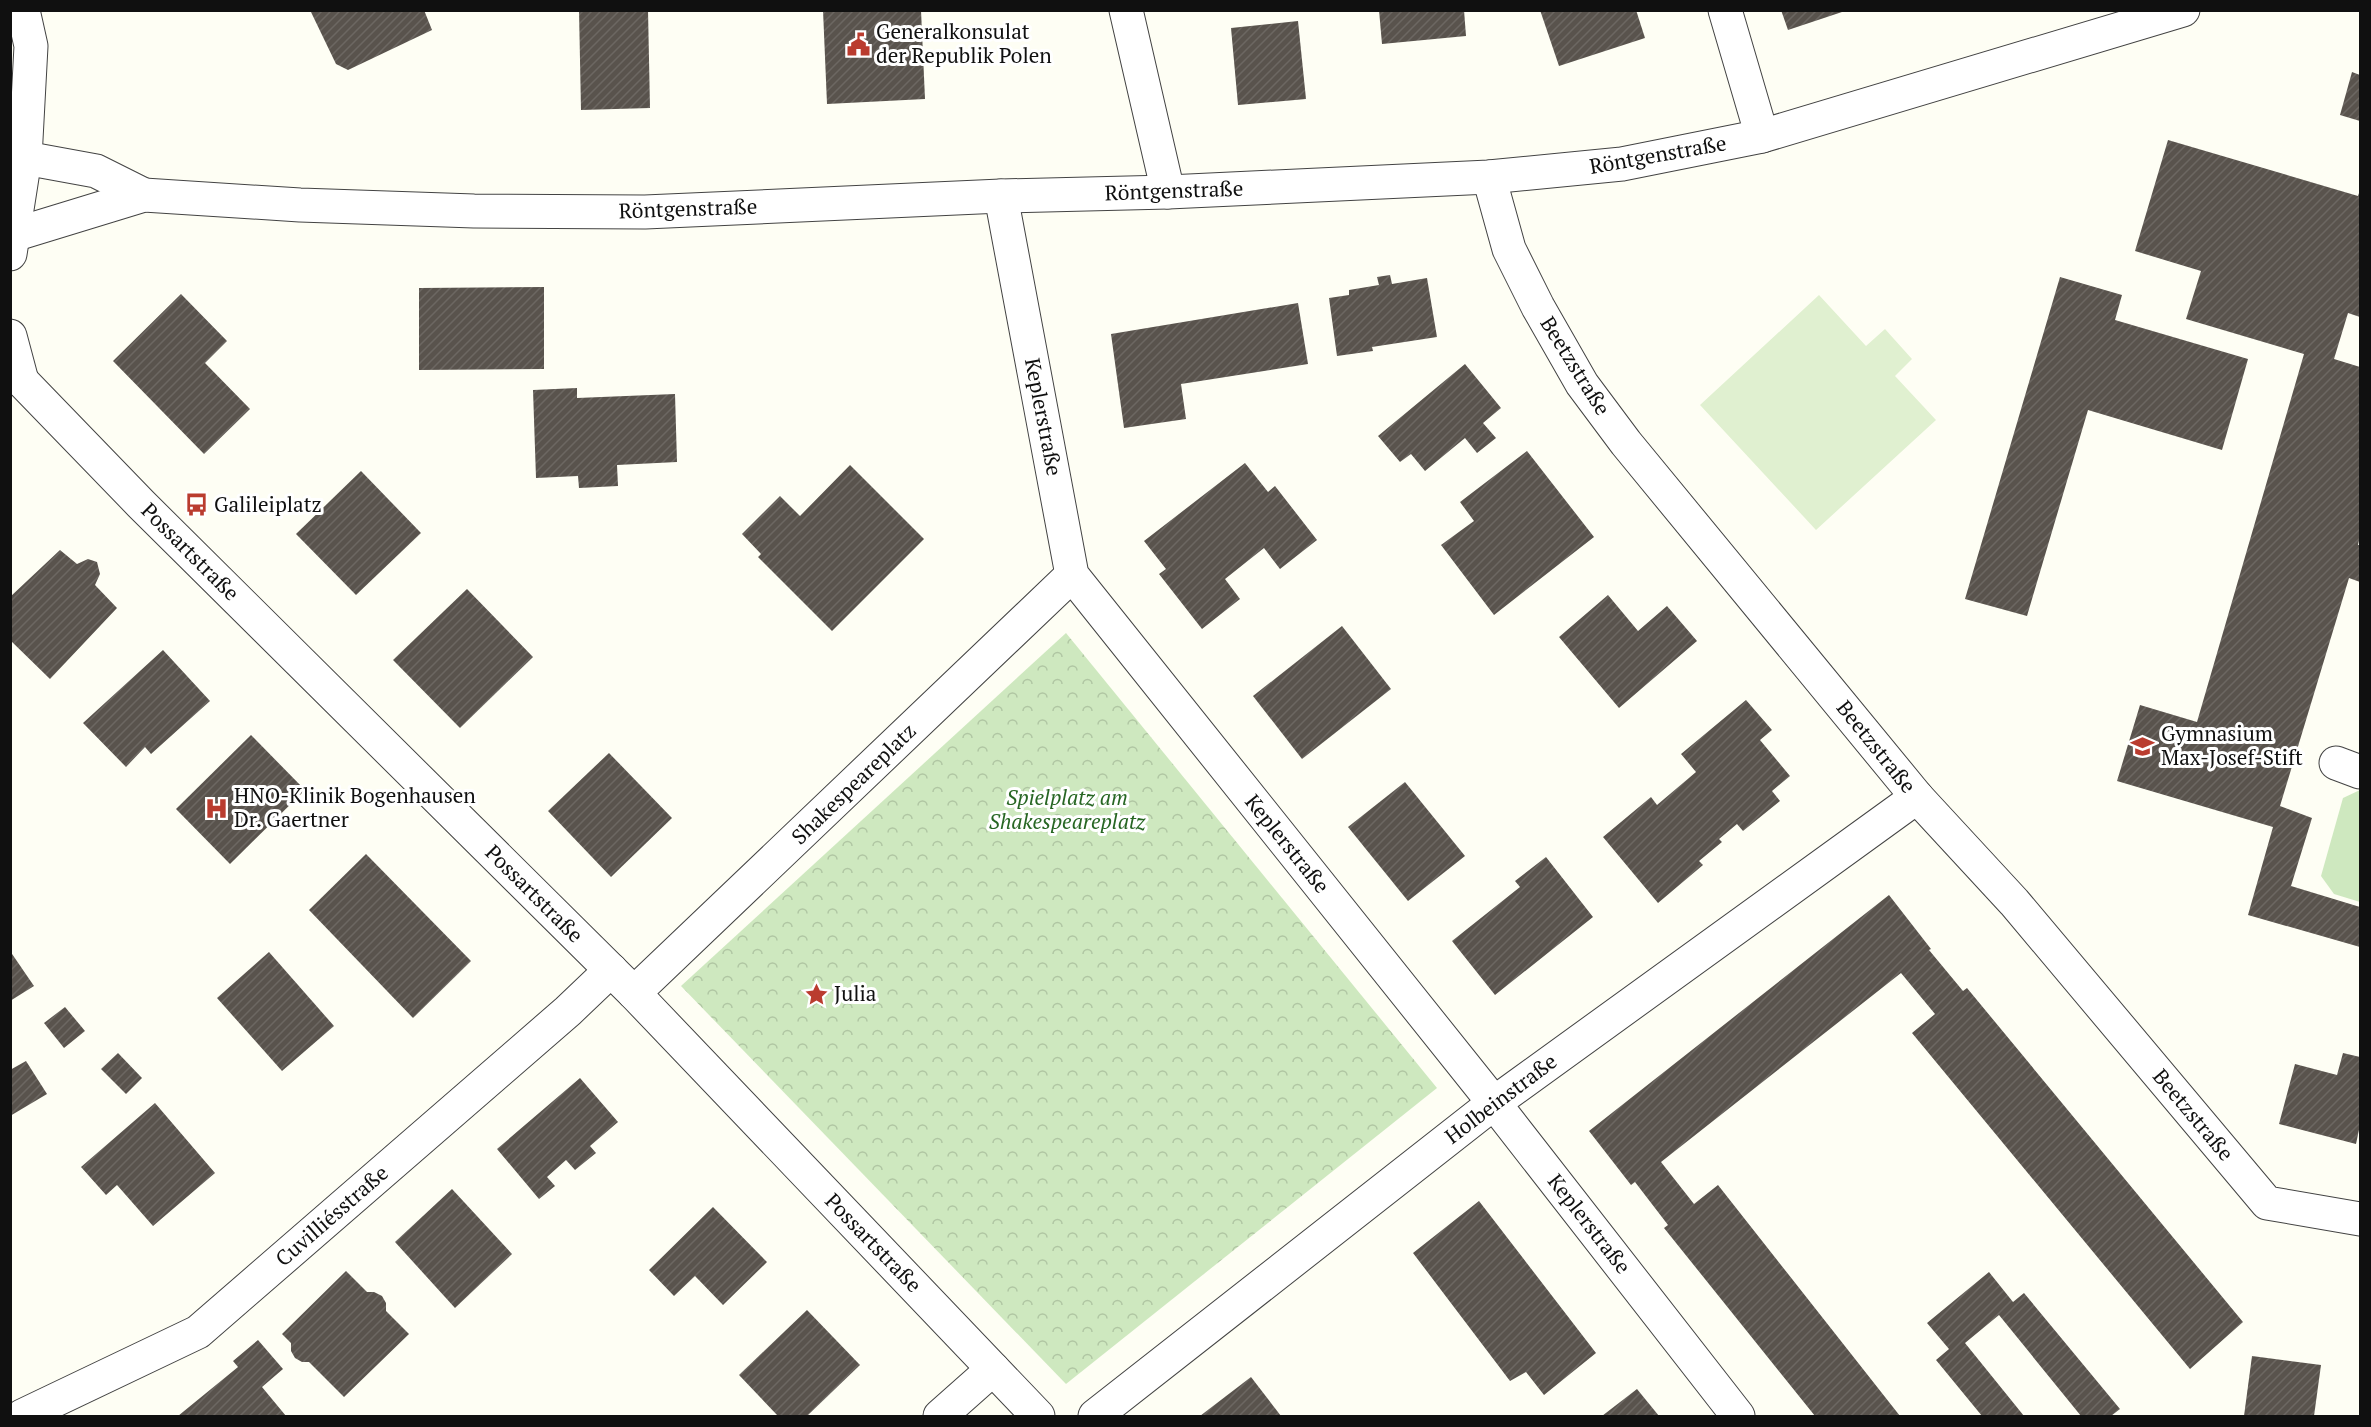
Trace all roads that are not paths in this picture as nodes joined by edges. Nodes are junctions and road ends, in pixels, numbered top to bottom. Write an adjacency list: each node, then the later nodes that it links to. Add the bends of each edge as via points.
1 (23, 10): 6 (street, via 31,46)
2 (1126, 10): 8 (street)
3 (1725, 10): 5 (street)
4 (2183, 10): 5 (street, Röntgenstraße)
5 (1762, 136): 7 (street, Röntgenstraße, via 1622,164)
6 (17, 158): 9 (street, Röntgenstraße, via 96,171); 11 (street)
7 (1489, 177): 8 (street, Röntgenstraße); 15 (street, Beetzstraße, via 1509,249 1582,384 1626,443)
8 (1168, 192): 10 (street, Röntgenstraße)
9 (144, 195): 10 (street, Röntgenstraße, via 312,206 634,212); 11 (street, Röntgenstraße)
10 (1002, 196): 14 (street, Keplerstraße)
11 (11, 242)
12 (10, 336): 13 (street)
13 (16, 376): 16 (street, Possartstraße)
14 (1072, 575): 17 (street, Shakespeareplatz); 18 (street, Keplerstraße)
15 (1917, 796): 18 (street, Holbeinstraße); 19 (street, Beetzstraße, via 2014,902 2267,1203)
16 (610, 970): 17 (street, Possartstraße); 21 (street, Cuvilliésstraße, via 568,1011 198,1332)
17 (634, 993): 20 (street, Possartstraße)
18 (1494, 1103): 24 (street, Holbeinstraße); 25 (street, Keplerstraße)
19 (2361, 1219)
20 (993, 1369): 22 (street); 23 (street, Possartstraße)
21 (22, 1416)
22 (940, 1416)
23 (1038, 1416)
24 (1095, 1416)
25 (1738, 1416)

